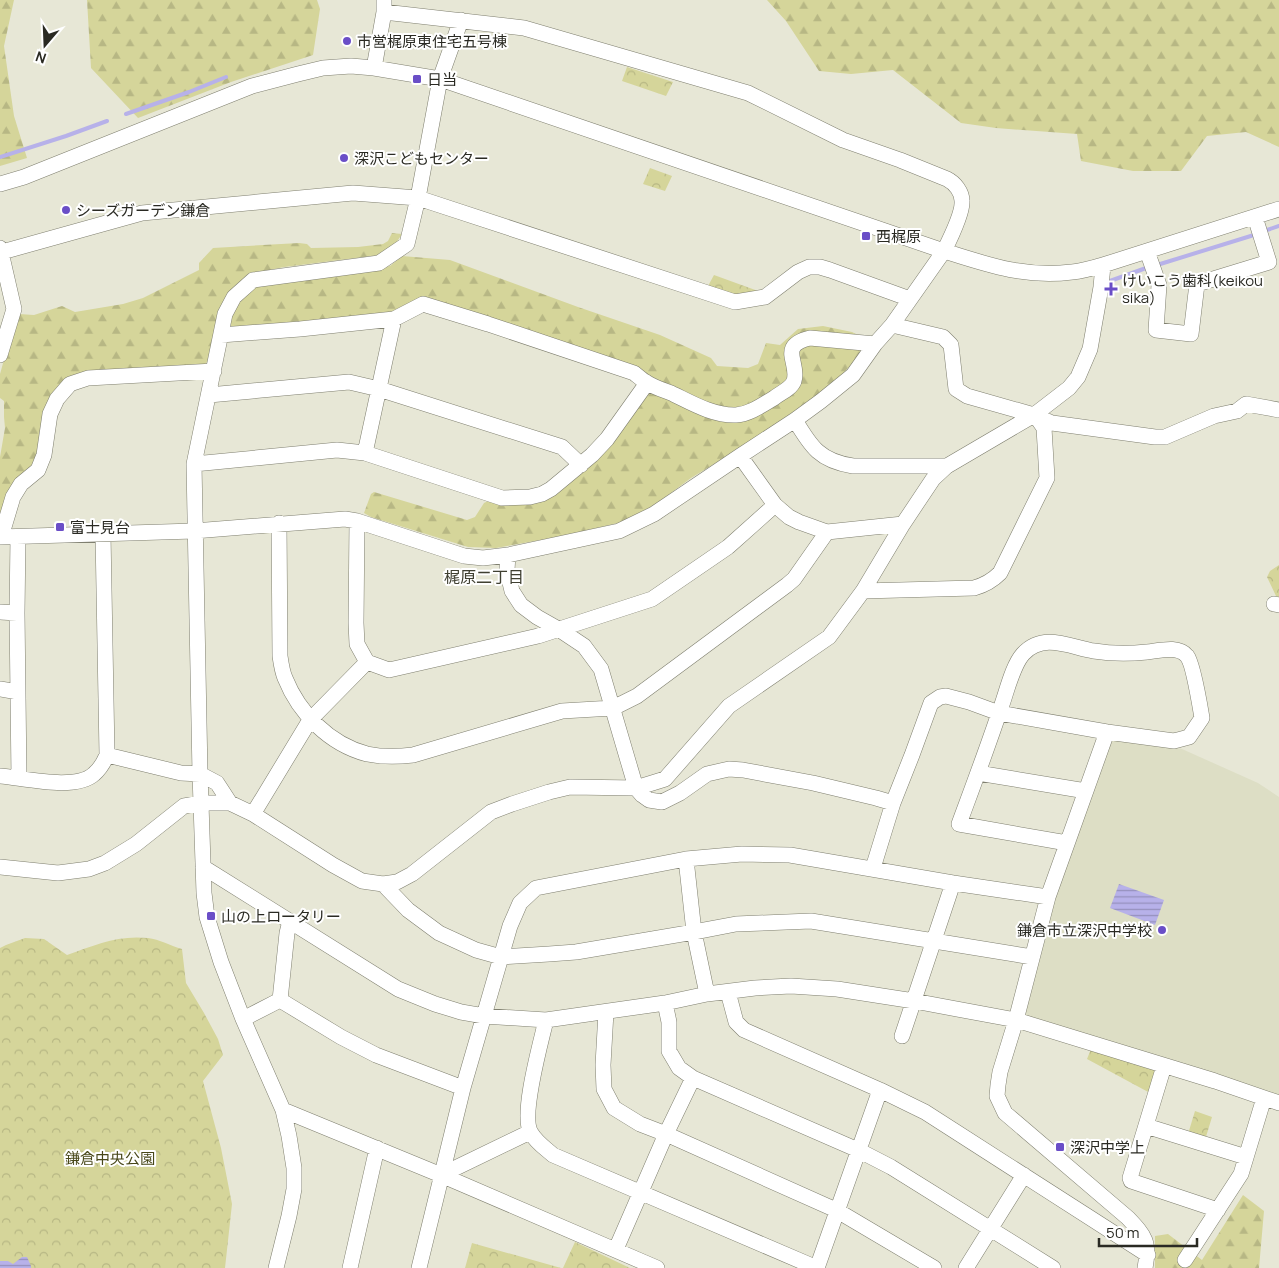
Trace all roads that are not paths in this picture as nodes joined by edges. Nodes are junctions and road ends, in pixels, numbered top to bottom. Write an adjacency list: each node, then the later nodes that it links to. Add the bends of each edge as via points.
1 (384, 6): 2 (street); 3 (street)
2 (461, 20): 4 (street); 10 (street, via 524,28 748,93 843,140 947,179 957,187 962,207)
3 (374, 68): 4 (street); 5 (street, via 323,68 252,86)
4 (440, 79): 6 (street); 10 (street)
5 (0, 184)
6 (418, 198): 9 (street, via 354,193 142,213); 13 (street, via 735,302 765,297 809,267 830,270); 17 (street, via 408,244 379,262 253,280 234,296 225,314)
7 (1279, 209): 8 (street)
8 (1255, 216): 11 (street); 11 (street, via 1269,262 1198,284 1191,334 1156,330 1159,286)
9 (1, 250): 14 (street)
10 (944, 250): 12 (street, via 998,268 1032,273 1074,272); 13 (street)
11 (1147, 251): 12 (street)
12 (1103, 265): 25 (street, via 1093,334 1084,364 1070,388)
13 (910, 299): 16 (street)
14 (7, 311): 19 (street)
15 (394, 319): 17 (street); 21 (street, via 423,304 634,372); 22 (street)
16 (892, 325): 18 (street); 25 (street, via 943,337 951,345 956,389 967,396)
17 (221, 335): 20 (street)
18 (875, 344): 21 (street, via 810,338 796,343 792,351 794,381 789,388 757,408 735,415 715,412); 26 (street, via 853,374)
19 (0, 355)
20 (214, 371): 23 (street); 39 (street, via 88,378 70,384 50,414 44,455 38,470 21,484 13,497)
21 (647, 383): 30 (street, via 607,439)
22 (379, 389): 23 (street, via 349,382); 27 (street); 30 (street, via 562,447)
23 (209, 396): 29 (street)
24 (1279, 410): 25 (street, via 1246,404 1237,411 1214,416 1165,437 1052,423)
25 (1034, 415): 31 (street); 42 (street, via 1044,428 1047,478 1000,573 984,586 974,588)
26 (795, 420): 28 (street); 31 (street, via 819,453 843,464)
27 (364, 452): 29 (street, via 337,450); 30 (street, via 502,498 542,494)
28 (740, 456): 32 (street); 41 (street, via 654,514 619,531)
29 (194, 464): 36 (street)
30 (581, 465)
31 (947, 466): 35 (street, via 933,479)
32 (775, 505): 37 (street, via 789,517); 45 (street, via 728,547 652,598)
33 (357, 521): 34 (street); 41 (street, via 464,556); 46 (street, via 357,644)
34 (279, 524): 36 (street); 51 (street, via 280,656 284,676)
35 (903, 524): 37 (street); 42 (street)
36 (194, 531): 38 (street); 55 (street)
37 (827, 532): 49 (street, via 787,585 637,696)
38 (103, 534): 40 (street); 53 (street)
39 (0, 537): 40 (street)
40 (18, 537): 44 (street)
41 (508, 555): 45 (street, via 507,570 512,591 521,605)
42 (863, 591): 58 (street, via 829,637 729,706 665,779)
43 (0, 612): 44 (street)
44 (17, 613): 48 (street)
45 (560, 630): 46 (street, via 389,670); 49 (street, via 584,646 601,669)
46 (367, 662): 51 (street)
47 (0, 689): 48 (street)
48 (18, 692): 57 (street)
49 (613, 708): 51 (street, via 562,711 412,756 396,757 366,753 344,745); 58 (street)
50 (999, 713): 52 (street); 52 (street, via 1017,663 1038,644 1056,642 1120,654 1177,650 1186,655 1191,664 1202,718 1189,737 1174,742); 54 (street); 62 (street, via 946,696 931,703)
51 (310, 720): 63 (street)
52 (1107, 732): 59 (street)
53 (107, 755): 55 (street, via 181,773); 57 (street, via 94,775 86,780 64,784)
54 (978, 773): 59 (street); 64 (street, via 959,824)
55 (200, 774): 60 (street); 61 (street, via 217,783)
56 (0, 776): 57 (street)
57 (19, 778)
58 (636, 788): 62 (street, via 649,800 662,802 707,774 729,769 813,783); 70 (street, via 570,787 512,804 491,812 412,874 397,882)
59 (1086, 790): 64 (street)
60 (201, 803): 61 (street); 66 (street, via 184,806 136,844 89,869 58,873); 67 (street)
61 (230, 803): 63 (street)
62 (893, 803): 68 (street)
63 (253, 814): 70 (street, via 362,881)
64 (1067, 843): 71 (street)
65 (686, 859): 68 (street, via 742,854 790,855); 73 (street); 76 (street, via 536,888 520,903)
66 (0, 867)
67 (203, 867): 72 (street); 84 (street, via 207,918)
68 (873, 868): 69 (street)
69 (953, 883): 71 (street); 74 (street)
70 (382, 884): 76 (street, via 408,910 439,933)
71 (1048, 897): 75 (street)
72 (290, 921): 79 (street); 83 (street, via 398,989 435,1004)
73 (694, 932): 74 (street, via 736,924 811,921); 76 (street, via 576,952); 78 (street)
74 (934, 941): 75 (street); 80 (street)
75 (1032, 956): 86 (street)
76 (501, 957): 83 (street)
77 (728, 992): 78 (street); 80 (street, via 791,986 837,989); 91 (street, via 736,1022 744,1030)
78 (707, 994): 81 (street)
79 (280, 1000): 84 (street); 90 (street, via 376,1055)
80 (914, 1001): 86 (street); 87 (street)
81 (665, 1002): 82 (street); 89 (street, via 669,1051 679,1068)
82 (606, 1012): 85 (street); 97 (street, via 604,1089 614,1108 640,1124)
83 (484, 1016): 85 (street); 90 (street)
84 (243, 1019): 94 (street)
85 (546, 1020): 96 (street, via 529,1096)
86 (1016, 1020): 88 (street); 109 (street, via 998,1085 997,1096 1005,1113 1128,1218 1147,1244)
87 (902, 1036)
88 (1164, 1066): 92 (street); 95 (street)
89 (693, 1078): 97 (street); 99 (street)
90 (463, 1088): 101 (street)
91 (880, 1090): 99 (street); 102 (street, via 925,1112)
92 (1264, 1098): 93 (street); 100 (street)
93 (1279, 1103)
94 (282, 1110): 98 (street); 110 (street, via 294,1168 294,1189)
95 (1146, 1126): 100 (street); 105 (street, via 1131,1181)
96 (530, 1132): 101 (street); 103 (street, via 553,1154)
97 (666, 1134): 103 (street); 104 (street)
98 (376, 1148): 101 (street); 111 (street)
99 (858, 1150): 104 (street); 106 (street)
100 (1246, 1157): 105 (street, via 1241,1174)
101 (442, 1175): 107 (street); 112 (street)
102 (1024, 1175): 106 (street); 109 (street)
103 (641, 1192): 107 (street); 114 (street)
104 (836, 1210): 114 (street); 115 (street)
105 (1218, 1210): 108 (street)
106 (990, 1228): 116 (street); 117 (street)
107 (616, 1249): 113 (street)
108 (1185, 1260)
109 (1146, 1261)
110 (276, 1268)
111 (350, 1268)
112 (419, 1268)
113 (657, 1268)
114 (817, 1268)
115 (934, 1268)
116 (966, 1268)
117 (1053, 1268)

